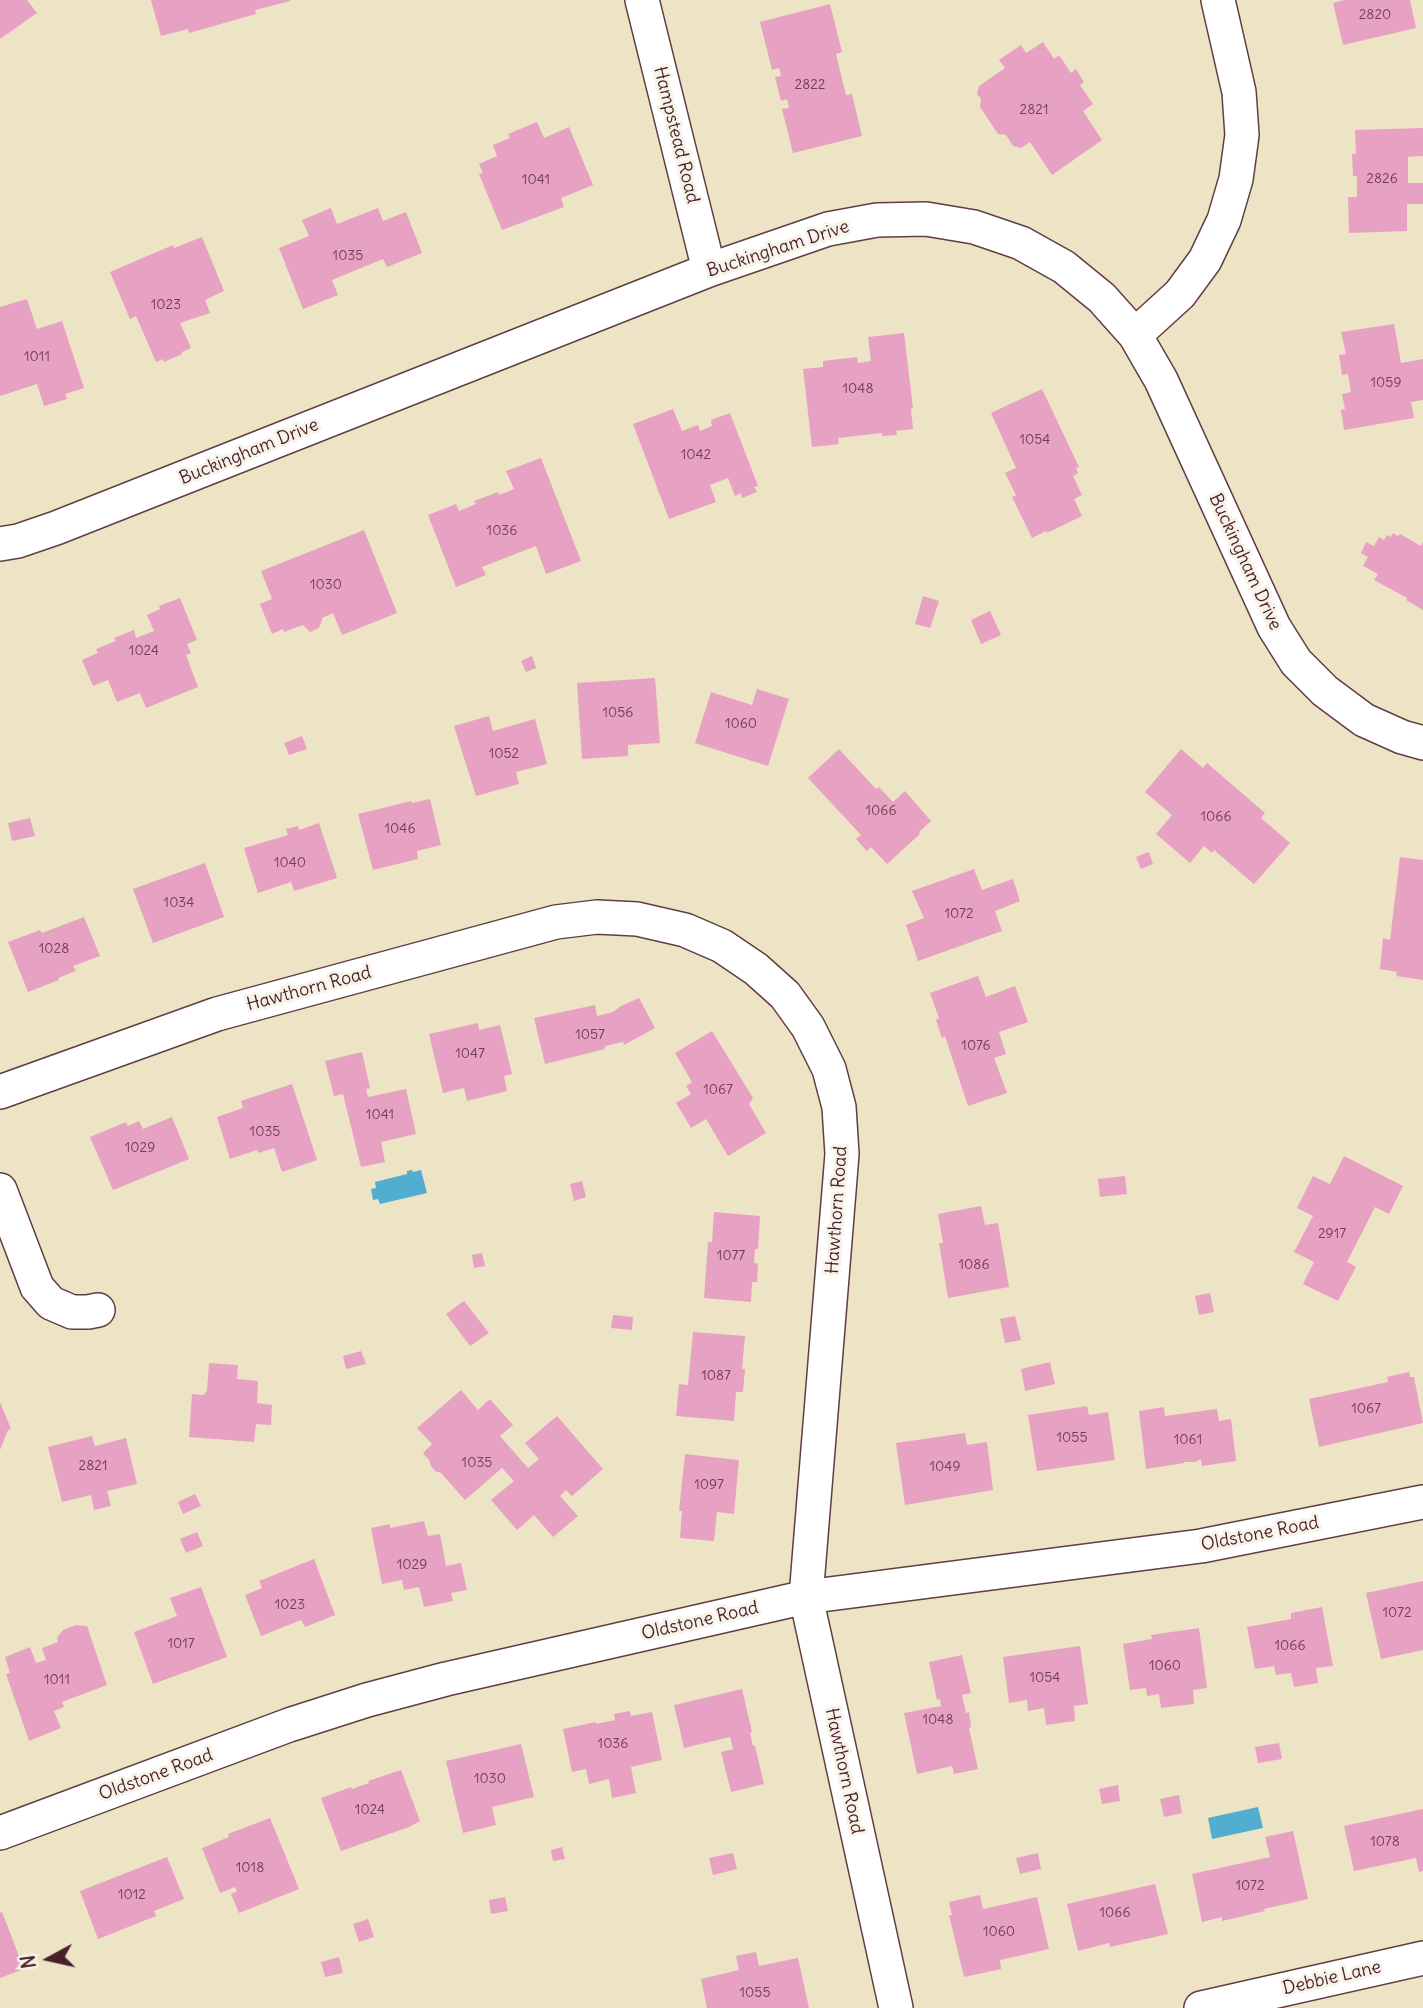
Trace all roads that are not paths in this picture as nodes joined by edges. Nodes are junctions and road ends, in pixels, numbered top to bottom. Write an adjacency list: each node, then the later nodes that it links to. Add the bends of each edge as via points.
1 (642, 0): 3 (street, Hampstead Road)
2 (1218, 0): 4 (street, via 1239,92 1242,135 1236,179 1205,260 1180,295)
3 (709, 270): 4 (street, Buckingham Drive, via 828,229 877,220 926,219 974,227 1021,243 1063,267 1102,298); 5 (street, Buckingham Drive, via 56,528)
4 (1135, 335): 6 (street, Buckingham Drive, via 1161,380 1274,627 1296,662 1364,720)
5 (0, 544)
6 (1423, 743)
7 (0, 1093): 11 (street, Hawthorn Road, via 217,1014 556,922 637,919 685,930 722,946 756,968 785,995 829,1069 839,1107 842,1154)
8 (0, 1190): 9 (street, via 37,1287 51,1303 72,1312)
9 (98, 1310)
10 (1423, 1502): 11 (street, Oldstone Road, via 1200,1546)
11 (806, 1597): 12 (street, Oldstone Road, via 367,1700); 14 (street, Hawthorn Road)
12 (0, 1833)
13 (1423, 1958): 15 (street, Debbie Lane)
14 (896, 2008)
15 (1201, 2008)

